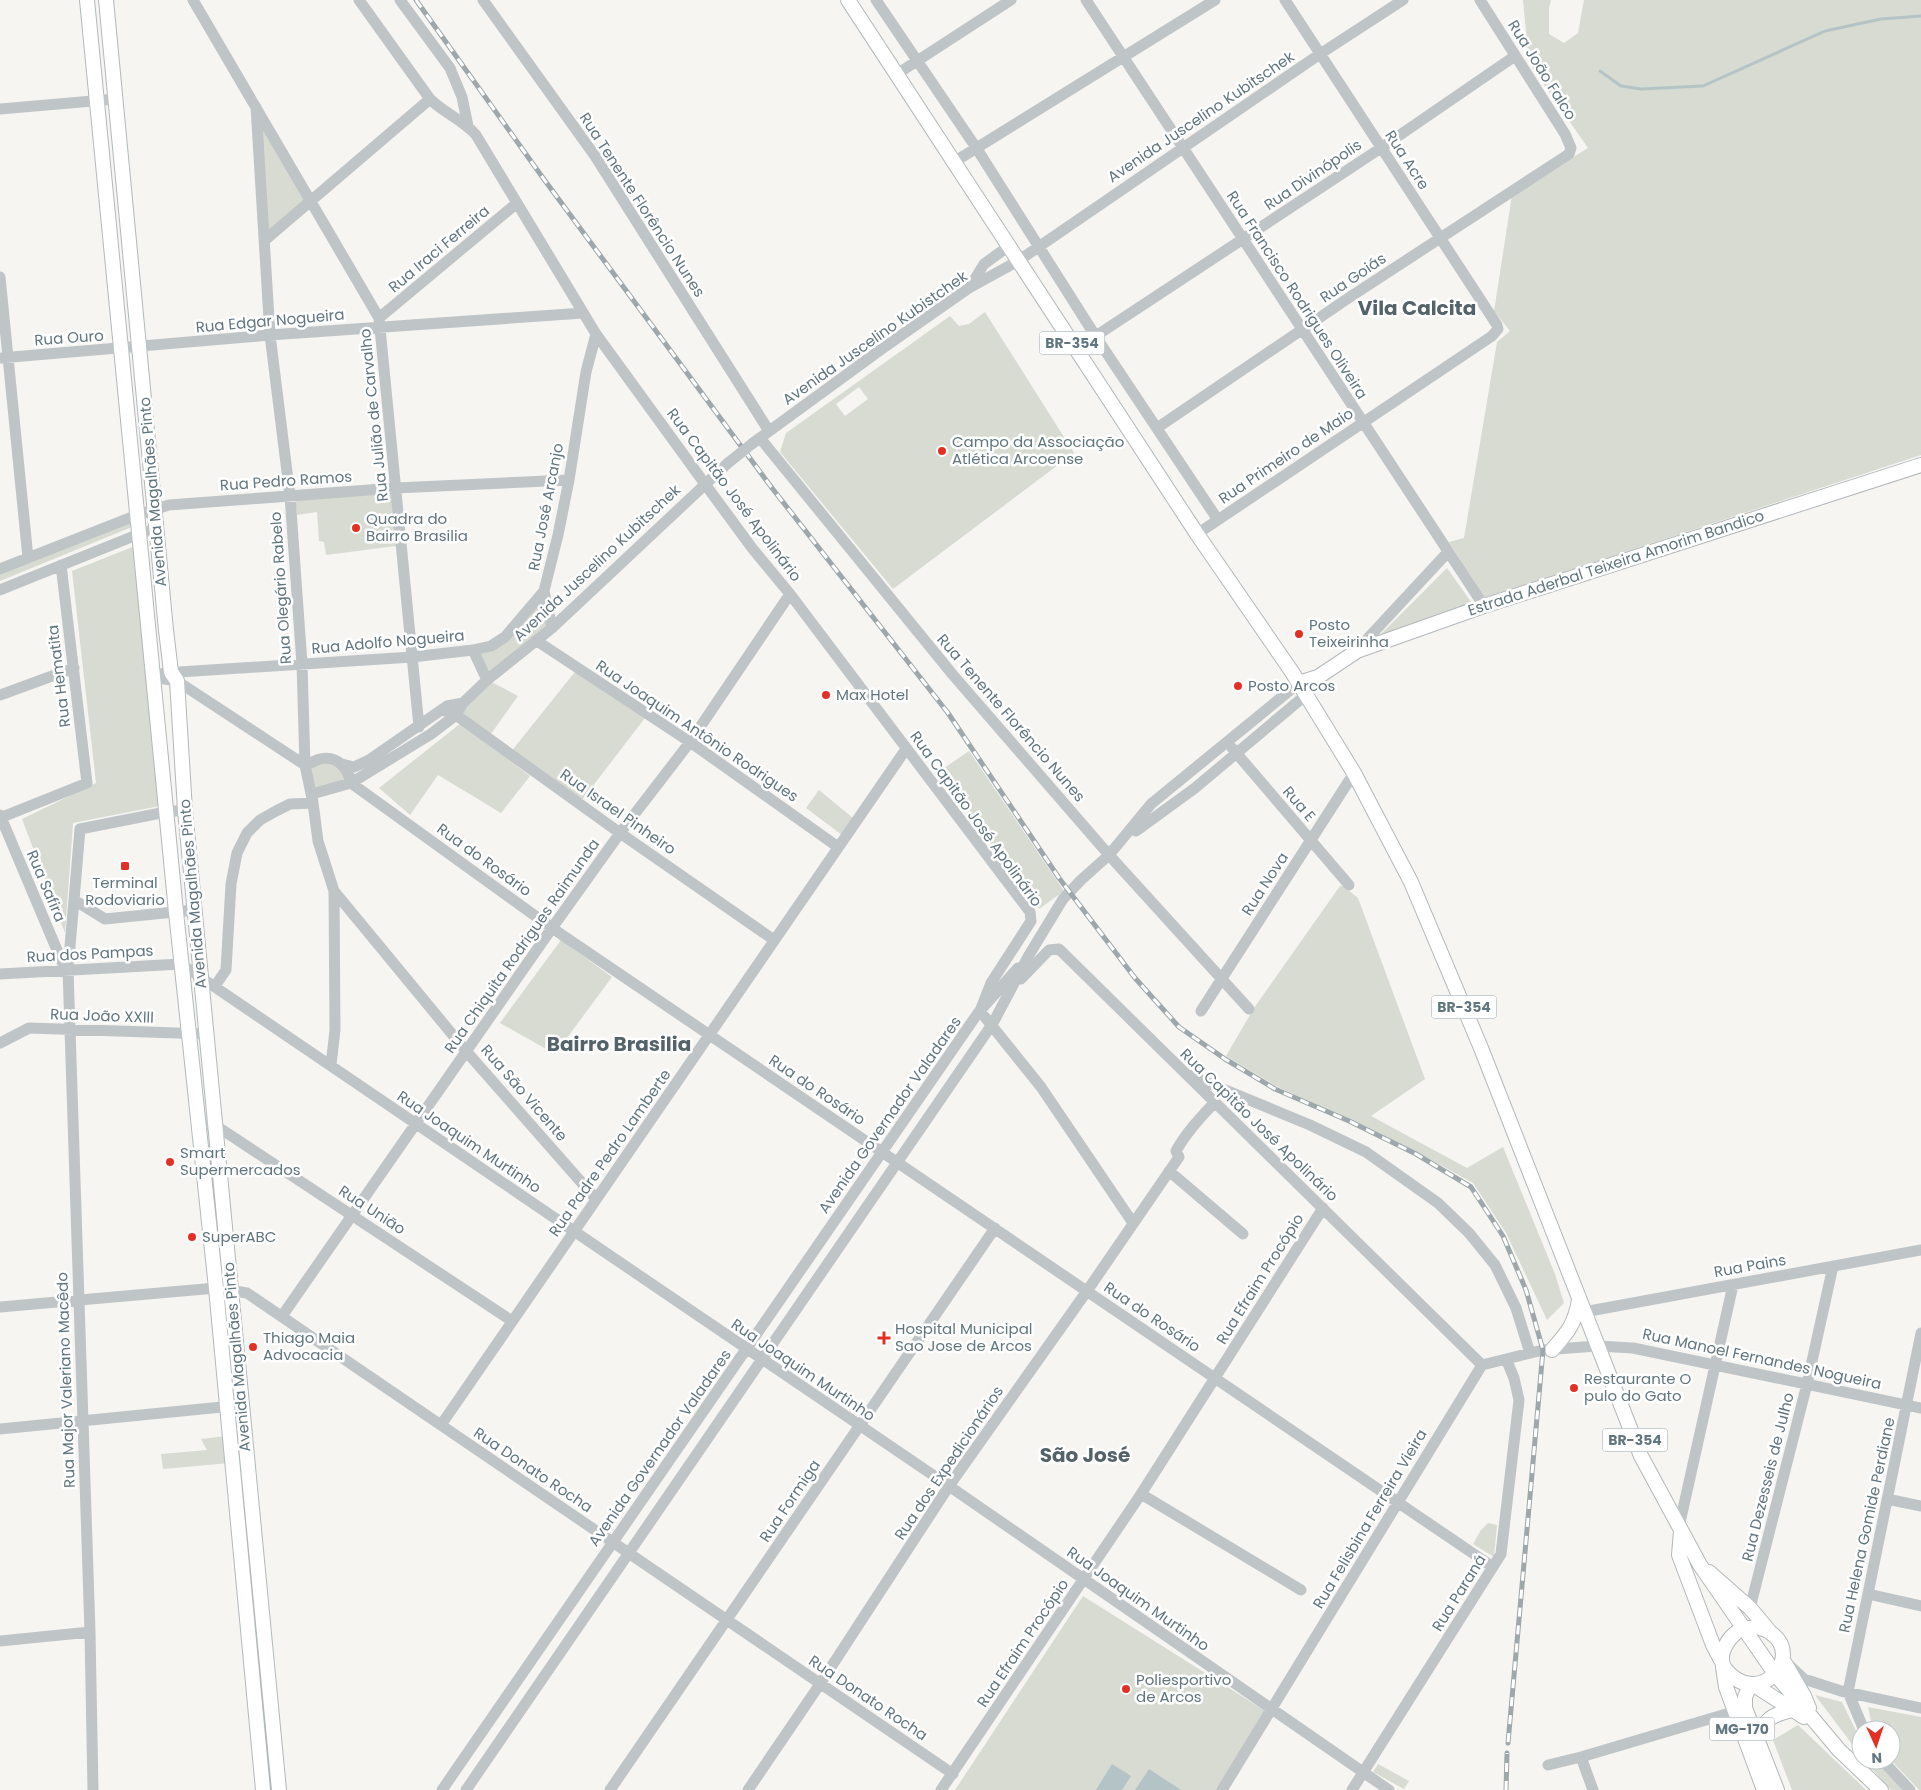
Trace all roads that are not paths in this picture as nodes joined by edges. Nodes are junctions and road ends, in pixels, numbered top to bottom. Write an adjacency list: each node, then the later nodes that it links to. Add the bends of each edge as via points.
1 (87, 0): 22 (main road, Avenida Magalhães Pinto)
2 (106, 0): 20 (main road, Avenida Magalhães Pinto)
3 (193, 0): 23 (street, Rua Julião de Carvalho)
4 (359, 0): 21 (street, Rua Capitão José Apolinário)
5 (400, 0): 25 (street, via 450,68 462,98)
6 (483, 0): 56 (street, Rua Tenente Florêncio Nunes, via 595,156)
7 (848, 0): 19 (main road, BR-354)
8 (876, 0): 18 (street)
9 (1011, 0): 18 (street)
10 (1086, 0): 17 (street, Rua Francisco Rodrigues Oliveira)
11 (1215, 0): 17 (street)
12 (1285, 0): 15 (street, Rua Acre)
13 (1403, 0): 15 (street, Avenida Juscelino Kubitschek)
14 (1480, 0): 16 (street, Rua João Falco)
15 (1320, 54): 26 (street, Avenida Juscelino Kubitschek); 27 (street, Rua Acre)
16 (1515, 56): 27 (street, Rua Divinópolis); 29 (street, Rua João Falco, via 1571,144)
17 (1124, 57): 26 (street, Rua Francisco Rodrigues Oliveira); 28 (street)
18 (918, 61): 19 (street); 28 (street)
19 (897, 74): 30 (main road, BR-354)
20 (116, 99): 22 (street); 48 (main road, Avenida Magalhães Pinto)
21 (430, 99): 25 (street, Rua Capitão José Apolinário); 31 (street)
22 (97, 101): 24 (street); 49 (main road, Avenida Magalhães Pinto)
23 (256, 107): 31 (street, Rua Julião de Carvalho); 35 (street, Rua Olegário Rabelo)
24 (0, 109)
25 (468, 126): 32 (street, Rua Capitão José Apolinário)
26 (1183, 148): 34 (street, Rua Francisco Rodrigues Oliveira); 37 (street, Avenida Juscelino Kubitschek)
27 (1381, 148): 33 (street, Rua Acre); 34 (street, Rua Divinópolis)
28 (977, 149): 30 (street); 37 (street)
29 (1567, 156): 33 (street, Rua Goiás)
30 (954, 162): 36 (main road, BR-354)
31 (310, 202): 35 (street); 42 (street, Rua Julião de Carvalho)
32 (517, 203): 41 (street, Rua Capitão José Apolinário); 42 (street, Rua Iraci Ferreira)
33 (1440, 238): 43 (street, Rua Goiás); 46 (street, Rua Acre, via 1497,325)
34 (1243, 239): 43 (street, Rua Francisco Rodrigues Oliveira); 47 (street, Rua Divinópolis)
35 (265, 240): 45 (street, Rua Olegário Rabelo)
36 (1009, 246): 38 (main road, BR-354); 40 (street, via 984,264)
37 (1040, 246): 38 (street, Avenida Juscelino Kubitschek); 47 (street)
38 (1018, 261): 40 (street, Avenida Juscelino Kubistchek); 50 (main road, BR-354)
39 (0, 277): 51 (street)
40 (969, 288): 56 (street, Avenida Juscelino Kubistchek)
41 (583, 313): 42 (street, Rua Edgar Nogueira); 44 (street, Rua Capitão José Apolinário)
42 (379, 323): 45 (street, Rua Edgar Nogueira); 61 (street, Rua Julião de Carvalho)
43 (1302, 330): 54 (street, Rua Francisco Rodrigues Oliveira); 55 (street, Rua Goiás)
44 (596, 334): 59 (street, Rua José Arcanjo, via 582,393); 60 (street, Rua Capitão José Apolinário)
45 (270, 336): 48 (street, Rua Edgar Nogueira); 62 (street, Rua Olegário Rabelo)
46 (1492, 336): 54 (street, Rua Primeiro de Maio)
47 (1096, 337): 50 (street, Rua Divinópolis); 55 (street)
48 (139, 347): 49 (street, Rua Ouro); 52 (main road, Avenida Magalhães Pinto)
49 (121, 349): 51 (street, Rua Ouro); 53 (main road, Avenida Magalhães Pinto)
50 (1076, 349): 68 (main road, BR-354)
51 (4, 358): 70 (street)
52 (146, 412): 53 (main road); 63 (main road, Avenida Magalhães Pinto)
53 (127, 413): 64 (main road, Avenida Magalhães Pinto)
54 (1363, 422): 65 (street, Rua Primeiro de Maio); 69 (street, Rua Francisco Rodrigues Oliveira)
55 (1158, 428): 65 (street)
56 (761, 437): 57 (street, Avenida Juscelino Kubistchek, bridge); 109 (street, Rua Tenente Florêncio Nunes, via 953,676)
57 (728, 463): 60 (street, Avenida Juscelino Kubitschek)
58 (1921, 465): 76 (main road, Estrada Aderbal Teixeira Amorim Bandico)
59 (569, 480): 61 (street, Rua Pedro Ramos); 74 (street, Rua José Arcanjo)
60 (705, 484): 75 (street, Rua Capitão José Apolinário); 77 (street, Avenida Juscelino Kubitschek)
61 (396, 488): 62 (street, Rua Pedro Ramos); 81 (street, Rua Julião de Carvalho)
62 (290, 496): 63 (street, Rua Pedro Ramos); 82 (street, Rua Olegário Rabelo)
63 (155, 508): 64 (street, Rua Pedro Ramos); 66 (main road, Avenida Magalhães Pinto)
64 (137, 515): 67 (main road, Avenida Magalhães Pinto); 70 (street, Rua Pedro Ramos)
65 (1218, 520): 68 (street, Rua Primeiro de Maio)
66 (157, 529): 67 (street); 85 (main road, Avenida Magalhães Pinto)
67 (139, 534): 71 (street); 84 (main road, Avenida Magalhães Pinto)
68 (1198, 534): 87 (main road, BR-354)
69 (1448, 552): 76 (street, Rua Francisco Rodrigues Oliveira); 80 (street)
70 (28, 558): 72 (street, Rua Pedro Ramos)
71 (61, 565): 73 (street); 83 (street, Rua Hematita)
72 (0, 570)
73 (0, 590)
74 (544, 590): 77 (street); 79 (street, Rua José Arcanjo, via 505,637 491,646)
75 (790, 594): 93 (street, Rua Chiquita Rodrigues Raimunda); 95 (street, Rua Capitão José Apolinário)
76 (1484, 606): 80 (main road, Estrada Aderbal Teixeira Amorim Bandico)
77 (552, 628): 78 (street, Avenida Juscelino Kubitschek)
78 (537, 641): 86 (street, Avenida Juscelino Kubitschek); 93 (street, Rua Joaquim Antônio Rodrigues)
79 (473, 650): 81 (street, Rua Adolfo Nogueira); 86 (street, Rua Adolfo Nogueira)
80 (1356, 651): 87 (main road, Estrada Aderbal Teixeira Amorim Bandico)
81 (412, 657): 82 (street, Rua Adolfo Nogueira); 92 (street, Rua Julião de Carvalho)
82 (302, 664): 85 (street, Rua Adolfo Nogueira); 98 (street, Rua Olegário Rabelo)
83 (74, 668): 88 (street); 104 (street, Rua Hematita, via 87,783)
84 (153, 675): 85 (street); 103 (main road, Avenida Magalhães Pinto)
85 (174, 677): 98 (street); 102 (main road, Avenida Magalhães Pinto)
86 (487, 680): 89 (street, Avenida Juscelino Kubitschek)
87 (1303, 689): 94 (street, Avenida Governador Valadares); 96 (street, Avenida Governador Valadares); 99 (main road, BR-354)
88 (0, 695)
89 (463, 702): 90 (street, Avenida Juscelino Kubitschek); 91 (street, Avenida Juscelino Kubitschek)
90 (443, 710): 91 (street, Rua Israel Pinheiro); 92 (street, Avenida Juscelino Kubitschek)
91 (456, 715): 100 (street, Avenida Juscelino Kubitschek, via 412,747); 105 (street, Rua Israel Pinheiro)
92 (419, 727): 97 (street, Avenida Juscelino Kubitschek, via 354,768)
93 (690, 742): 105 (street, Rua Chiquita Rodrigues Raimunda); 108 (street, Rua Joaquim Antônio Rodrigues)
94 (1226, 742): 96 (street, Rua E); 106 (street, Avenida Governador Valadares, via 1151,804)
95 (906, 750): 108 (street, Rua Padre Pedro Lamberte); 128 (street, Rua Capitão José Apolinário, via 1030,912 1031,921 991,983)
96 (1236, 753): 106 (street, Avenida Governador Valadares, via 1195,788); 107 (street, Rua E)
97 (341, 764): 98 (street, via 331,759 319,759); 100 (street, Rua do Rosário)
98 (305, 765): 101 (street, Rua Olegário Rabelo)
99 (1354, 773): 107 (street, Rua Nova); 162 (main road, BR-354, via 1415,890 1481,1048)
100 (354, 780): 101 (street, Avenida Juscelino Kubitschek, via 312,794); 115 (street, Rua do Rosário)
101 (313, 803): 111 (street, Rua Olegário Rabelo, via 318,841); 123 (street, via 290,804 260,820 247,834 237,853 231,884 226,970)
102 (185, 810): 103 (street); 113 (main road, Avenida Magalhães Pinto)
103 (166, 812): 112 (street, via 80,829); 114 (main road, Avenida Magalhães Pinto)
104 (0, 817): 119 (street, Rua Safira)
105 (620, 833): 115 (street, Rua Chiquita Rodrigues Raimunda); 116 (street, Rua Israel Pinheiro)
106 (1122, 840): 109 (street, Avenida Governador Valadares)
107 (1311, 841): 110 (street, Rua E); 122 (street, Rua Nova)
108 (838, 847): 116 (street, Rua Padre Pedro Lamberte)
109 (1109, 855): 117 (street, Avenida Governador Valadares, via 1063,899); 122 (street, Rua Tenente Florêncio Nunes)
110 (1349, 885)
111 (334, 891): 136 (street, Rua São Vicente); 137 (street, Rua Olegário Rabelo, via 335,1030)
112 (74, 900): 114 (street, via 105,919); 119 (street)
113 (194, 910): 114 (street); 121 (main road, Avenida Magalhães Pinto)
114 (176, 912): 118 (main road, Avenida Magalhães Pinto)
115 (552, 928): 134 (street, Rua do Rosário); 136 (street, Rua Chiquita Rodrigues Raimunda)
116 (774, 940): 134 (street, Rua Padre Pedro Lamberte)
117 (1029, 955): 124 (street, Avenida Governador Valadares); 128 (street, Avenida Governador Valadares)
118 (181, 964): 119 (street, Rua dos Pampas); 121 (street, Rua Joaquim Murtinho); 126 (main road, Avenida Magalhães Pinto)
119 (67, 969): 120 (street, Rua dos Pampas); 131 (street, Rua Major Valeriano Macêdo)
120 (0, 974)
121 (201, 976): 123 (street, Rua Joaquim Murtinho); 125 (main road, Avenida Magalhães Pinto)
122 (1222, 979): 127 (street, Rua Tenente Florêncio Nunes); 129 (street, Rua Nova)
123 (215, 986): 137 (street, Rua Joaquim Murtinho)
124 (1014, 986): 130 (street, Avenida Governador Valadares); 138 (street, Rua Capitão José Apolinário, via 1049,950 1059,949)
125 (202, 993): 126 (main road); 133 (main road, Avenida Magalhães Pinto)
126 (184, 994): 132 (main road, Avenida Magalhães Pinto)
127 (1250, 1009)
128 (980, 1011): 130 (street); 145 (street, Avenida Governador Valadares)
129 (1201, 1011)
130 (990, 1026): 146 (street, Avenida Governador Valadares); 151 (street, via 1041,1087)
131 (70, 1029): 132 (street, Rua João XXlll); 135 (street, Rua João XXlll, via 29,1028); 161 (street, Rua Major Valeriano Macêdo)
132 (189, 1034): 133 (street, Rua João XXlll); 143 (main road, Avenida Magalhães Pinto)
133 (206, 1034): 144 (main road, Avenida Magalhães Pinto)
134 (710, 1034): 145 (street, Rua do Rosário); 148 (street, Rua Padre Pedro Lamberte)
135 (0, 1043)
136 (466, 1051): 142 (street, Rua Chiquita Rodrigues Raimunda); 148 (street, Rua São Vicente)
137 (331, 1065): 142 (street, Rua Joaquim Murtinho)
138 (1183, 1072): 139 (street); 140 (street, Rua Capitão José Apolinário)
139 (1251, 1102): 141 (street, via 1232,1101); 170 (street, via 1366,1152 1438,1204 1469,1233 1495,1265 1516,1308)
140 (1214, 1103): 141 (street, Rua Capitão José Apolinário); 147 (street, Rua dos Expedicionários, via 1179,1146 1176,1151 1179,1157)
141 (1226, 1115): 149 (street, Rua Capitão José Apolinário)
142 (416, 1123): 150 (street, Rua Chiquita Rodrigues Raimunda); 153 (street, Rua Joaquim Murtinho)
143 (199, 1124): 144 (street); 158 (main road, Avenida Magalhães Pinto)
144 (215, 1125): 150 (street, Rua União); 159 (main road, Avenida Magalhães Pinto)
145 (883, 1152): 146 (street, Rua do Rosário); 168 (street, Avenida Governador Valadares)
146 (898, 1162): 152 (street, Rua do Rosário); 172 (street, Avenida Governador Valadares)
147 (1169, 1171): 151 (street, Rua dos Expedicionários); 154 (street)
148 (596, 1199): 153 (street, Rua Padre Pedro Lamberte)
149 (1323, 1208): 173 (street, Rua Capitão José Apolinário); 175 (street, Rua Efraim Procópio)
150 (352, 1215): 164 (street, Rua Chiquita Rodrigues Raimunda); 165 (street, Rua União)
151 (1133, 1223): 160 (street, Rua dos Expedicionários)
152 (995, 1228): 160 (street, Rua do Rosário); 183 (street, Rua Formiga)
153 (574, 1231): 165 (street, Rua Padre Pedro Lamberte); 168 (street, Rua Joaquim Murtinho)
154 (1243, 1234)
155 (1921, 1250): 156 (street, Rua Pains)
156 (1833, 1266): 157 (street, Rua Pains); 176 (street, Rua Dezesseis de Julho)
157 (1732, 1285): 162 (street, Rua Pains); 174 (street)
158 (216, 1288): 159 (street, Rua Donato Rocha); 161 (street, Rua Donato Rocha); 179 (main road, Avenida Magalhães Pinto)
159 (231, 1290): 164 (street, Rua Donato Rocha, via 248,1293); 177 (main road, Avenida Magalhães Pinto)
160 (1088, 1291): 175 (street, Rua do Rosário); 185 (street, Rua dos Expedicionários)
161 (79, 1302): 163 (street, Rua Donato Rocha); 181 (street, Rua Major Valeriano Macêdo)
162 (1581, 1305): 167 (main road, BR-354); 169 (main road, via 1569,1330)
163 (0, 1308)
164 (282, 1316): 182 (street, Rua Donato Rocha)
165 (512, 1321): 182 (street, Rua Padre Pedro Lamberte)
166 (1921, 1333): 178 (street, Rua Helena Gomide Perdiane)
167 (1597, 1346): 169 (street); 174 (street, Rua Manoel Fernandes Nogueira, via 1633,1348); 190 (main road, BR-354, via 1641,1456)
168 (746, 1350): 172 (street, Rua Joaquim Murtinho); 191 (street, Avenida Governador Valadares)
169 (1552, 1350): 170 (street)
170 (1530, 1353): 171 (street)
171 (1506, 1359): 173 (street); 194 (street, Rua Paraná, via 1519,1400 1501,1554)
172 (762, 1360): 183 (street, Rua Joaquim Murtinho); 192 (street, Avenida Governador Valadares)
173 (1482, 1365): 188 (street, Rua Felisbina Ferreira Vieira)
174 (1715, 1365): 176 (street, Rua Manoel Fernandes Nogueira); 190 (street)
175 (1215, 1378): 186 (street, Rua Efraim Procópio); 188 (street, Rua do Rosário)
176 (1807, 1384): 178 (street, Rua Manoel Fernandes Nogueira); 199 (street, Rua Dezesseis de Julho)
177 (242, 1405): 179 (street); 208 (main road, Avenida Magalhães Pinto)
178 (1906, 1405): 180 (street, Rua Manoel Fernandes Nogueira); 187 (street, Rua Helena Gomide Perdiane)
179 (227, 1407): 181 (street); 209 (main road, Avenida Magalhães Pinto)
180 (1921, 1408)
181 (83, 1421): 184 (street); 202 (street, Rua Major Valeriano Macêdo)
182 (441, 1425): 191 (street, Rua Donato Rocha)
183 (859, 1427): 185 (street, Rua Joaquim Murtinho); 200 (street, Rua Formiga)
184 (0, 1429)
185 (948, 1486): 195 (street, Rua Joaquim Murtinho); 210 (street, Rua dos Expedicionários)
186 (1141, 1494): 195 (street, Rua Efraim Procópio); 196 (street)
187 (1887, 1499): 189 (street); 197 (street, Rua Helena Gomide Perdiane)
188 (1398, 1502): 194 (street, Rua do Rosário); 216 (street, Rua Felisbina Ferreira Vieira)
189 (1921, 1506)
190 (1680, 1529): 193 (main road, BR-354); 206 (main road, via 1679,1555)
191 (614, 1543): 192 (street, Rua Donato Rocha); 213 (street, Avenida Governador Valadares)
192 (629, 1553): 200 (street, Rua Donato Rocha); 214 (street, Avenida Governador Valadares)
193 (1700, 1565): 199 (main road); 201 (main road, BR-354)
194 (1493, 1567): 225 (street, Rua Paraná)
195 (1083, 1580): 216 (street, Rua Joaquim Murtinho); 226 (street, Rua Efraim Procópio)
196 (1301, 1590)
197 (1868, 1594): 198 (street); 212 (street, Rua Helena Gomide Perdiane)
198 (1921, 1606)
199 (1750, 1608): 203 (main road)
200 (727, 1620): 210 (street, Rua Donato Rocha); 232 (street, Rua Formiga)
201 (1742, 1629): 203 (main road, via 1757,1627); 206 (main road, via 1724,1647); 207 (main road, BR-354)
202 (90, 1632): 204 (street); 227 (street, Rua Major Valeriano Macêdo)
203 (1771, 1632): 205 (main road, via 1778,1640)
204 (0, 1641)
205 (1783, 1660): 207 (main road); 212 (street, via 1804,1679); 220 (main road)
206 (1722, 1664): 211 (main road, via 1731,1676); 217 (main road, MG-170, via 1726,1688)
207 (1776, 1675): 211 (main road, via 1766,1682); 220 (main road, BR-354)
208 (268, 1678): 209 (main road); 229 (main road, Avenida Magalhães Pinto)
209 (253, 1680): 228 (main road, Avenida Magalhães Pinto)
210 (820, 1684): 226 (street, Rua Donato Rocha); 233 (street, Rua dos Expedicionários)
211 (1752, 1685): 217 (main road, MG-170); 218 (main road)
212 (1848, 1692): 215 (street); 219 (street)
213 (509, 1694): 214 (street); 230 (street, Avenida Governador Valadares)
214 (526, 1704): 231 (street, Avenida Governador Valadares)
215 (1921, 1708)
216 (1271, 1709): 225 (street, Rua Joaquim Murtinho); 235 (street, Rua Felisbina Ferreira Vieira)
217 (1740, 1710): 221 (main road, MG-170); 222 (street); 239 (main road, MG-170)
218 (1793, 1710): 220 (main road); 221 (main road, via 1777,1713 1764,1722)
219 (1860, 1720)
220 (1815, 1723): 241 (main road, BR-354)
221 (1757, 1740): 240 (main road, MG-170)
222 (1582, 1757): 223 (street); 238 (street)
223 (1548, 1765)
224 (1891, 1770): 242 (street)
225 (1363, 1772): 236 (street, Rua Paraná); 237 (street, Rua Joaquim Murtinho)
226 (953, 1774): 234 (street, Rua Efraim Procópio)
227 (93, 1790)
228 (263, 1790)
229 (279, 1790)
230 (442, 1790)
231 (466, 1790)
232 (610, 1790)
233 (748, 1790)
234 (942, 1790)
235 (1222, 1790)
236 (1352, 1790)
237 (1389, 1790)
238 (1593, 1790)
239 (1764, 1790)
240 (1777, 1790)
241 (1881, 1790)
242 (1910, 1790)

